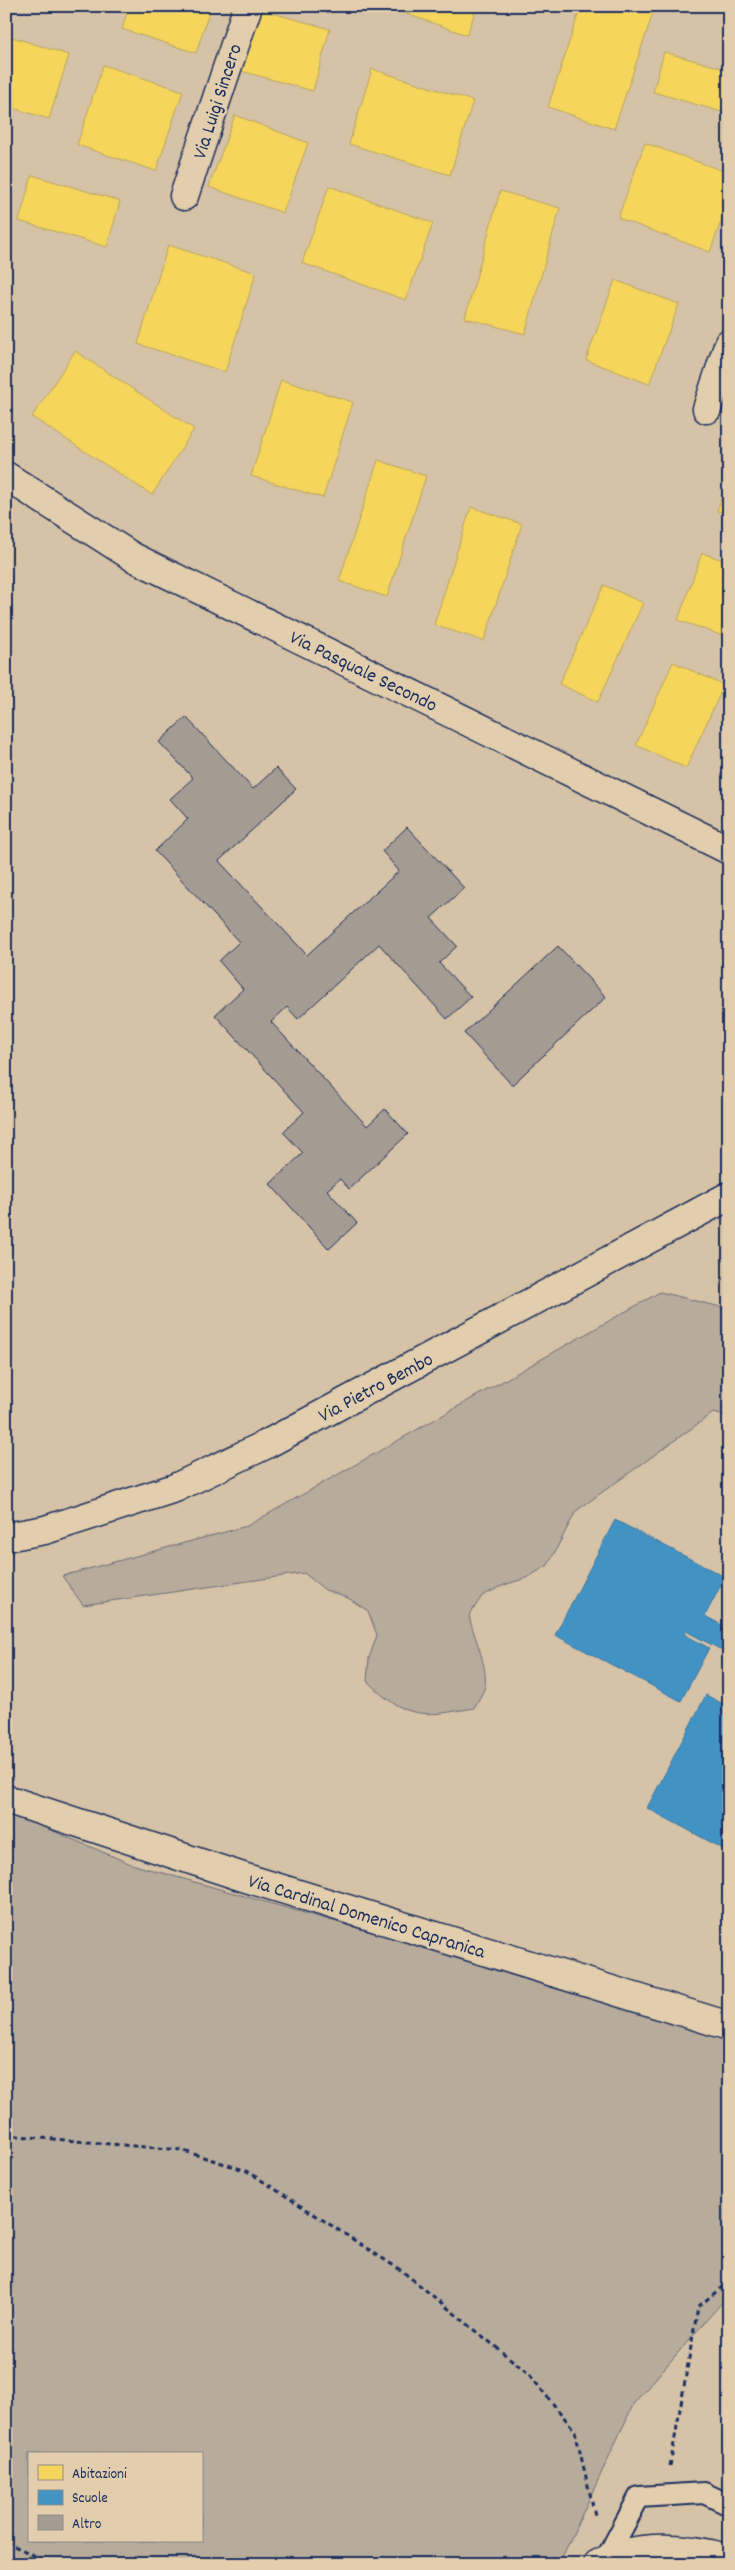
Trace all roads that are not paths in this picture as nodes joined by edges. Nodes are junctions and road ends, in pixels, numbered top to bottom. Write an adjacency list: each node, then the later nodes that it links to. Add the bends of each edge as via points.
1 (248, 6): 2 (street, Via Luigi Sincero)
2 (184, 196)
3 (729, 343): 4 (street)
4 (707, 408)
5 (6, 476): 6 (street, Via Pasquale Secondo, via 133,557)
6 (729, 850)
7 (729, 1196): 8 (street, Via Pietro Bembo, via 264,1445 175,1488 44,1530)
8 (6, 1538)
9 (6, 1799): 10 (street, Via Cardinal Domenico Capranica, via 246,1878)
10 (729, 2026)
11 (729, 2504): 13 (lane, via 704,2493 639,2498)
12 (729, 2559): 13 (street, via 674,2550 636,2552)
13 (602, 2561)

